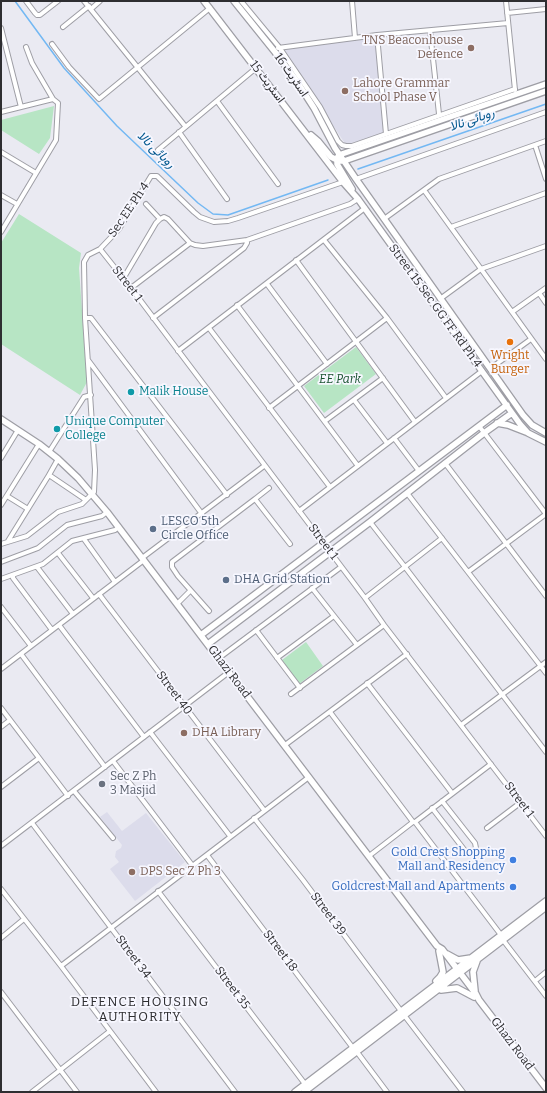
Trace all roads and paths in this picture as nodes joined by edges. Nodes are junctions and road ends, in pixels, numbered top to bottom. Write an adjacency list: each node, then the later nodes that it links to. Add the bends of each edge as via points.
1 (26, 1): 2 (street, via 38,15 43,14)
2 (58, 1)
3 (84, 1): 10 (street)
4 (100, 1): 10 (street)
5 (204, 1): 11 (main road, اسٹریٹ 15)
6 (234, 1): 22 (main road, اسٹریٹ 16)
7 (242, 1): 22 (street)
8 (352, 1): 19 (street)
9 (506, 1): 13 (street)
10 (90, 7): 16 (street); 23 (street)
11 (210, 8): 23 (street); 24 (main road, اسٹریٹ 15)
12 (546, 9): 13 (street)
13 (507, 12): 14 (street)
14 (508, 23): 17 (street); 27 (street)
15 (1, 28): 30 (street)
16 (63, 28)
17 (430, 31): 18 (street); 34 (street)
18 (377, 35): 19 (street); 38 (street)
19 (355, 38): 22 (street)
20 (52, 44): 23 (street, via 69,67 99,99)
21 (26, 46): 28 (street, via 32,63)
22 (277, 49): 38 (street, via 320,107 342,145 352,146); 43 (main road, اسٹریٹ 16, via 314,108)
23 (138, 68): 35 (street)
24 (256, 68): 29 (street); 36 (main road, اسٹریٹ 15)
25 (546, 84): 27 (main road)
26 (546, 90): 44 (main road)
27 (515, 91): 32 (main road)
28 (53, 99): 30 (street); 46 (street, via 58,103 56,140)
29 (217, 101): 35 (street); 50 (street)
30 (21, 107): 31 (street)
31 (1, 112)
32 (453, 112): 34 (street); 43 (main road)
33 (546, 112): 47 (street)
34 (439, 114): 38 (street)
35 (185, 126): 37 (street)
36 (304, 130): 43 (main road, via 318,141 329,155); 45 (main road, اسٹریٹ 15)
37 (179, 132): 41 (street); 55 (street)
38 (386, 134)
39 (546, 141): 40 (street)
40 (535, 145): 48 (street); 51 (street, via 439,179)
41 (158, 150)
42 (1, 152): 46 (street)
43 (338, 157): 44 (main road); 52 (main road, via 338,167)
44 (344, 161): 47 (main road)
45 (329, 164): 49 (main road, Street 15 Sec GG FF Rd Ph 4)
46 (36, 173): 57 (street)
47 (356, 179): 61 (main road)
48 (546, 179)
49 (343, 182): 52 (main road, Street 15 Sec GG FF Rd Ph 4); 68 (street, Sec EE Ph 4, via 238,218 214,222 200,217 154,176 119,229)
50 (278, 184)
51 (424, 190): 61 (street); 62 (street)
52 (352, 192): 56 (main road, Street 15 Sec GG FF Rd Ph 4)
53 (546, 193): 62 (street)
54 (1, 195): 57 (street)
55 (227, 199)
56 (358, 199): 59 (main road, Street 15 Sec GG FF Rd Ph 4); 64 (street)
57 (17, 204): 63 (street)
58 (146, 204): 60 (street)
59 (364, 208): 65 (street); 91 (main road, Street 15 Sec GG FF Rd Ph 4)
60 (160, 219): 66 (street, via 168,219); 71 (street)
61 (384, 219): 76 (main road)
62 (451, 227): 70 (street)
63 (1, 232)
64 (247, 240): 66 (street, via 203,246); 81 (street, via 244,248)
65 (324, 240): 69 (street); 82 (street)
66 (190, 242): 73 (street)
67 (546, 246): 70 (street)
68 (100, 249): 71 (street, Street 1); 80 (street, Sec EE Ph 4, via 88,255 84,262)
69 (296, 260): 72 (street); 85 (street)
70 (481, 269): 76 (street); 79 (street)
71 (123, 279): 73 (street, Street 1)
72 (267, 284): 78 (street); 89 (street)
73 (131, 288): 81 (street, Street 1)
74 (546, 288): 75 (street)
75 (539, 293): 77 (street); 79 (street)
76 (440, 298): 90 (main road)
77 (546, 303)
78 (237, 305): 83 (street); 93 (street)
79 (512, 312): 84 (street)
80 (85, 318): 87 (street, Sec EE Ph 4); 125 (street, via 91,318)
81 (153, 318): 86 (street, Street 1)
82 (387, 318): 85 (street); 95 (street)
83 (208, 328): 86 (street); 98 (street)
84 (531, 339): 88 (street); 90 (street)
85 (356, 342): 89 (street); 92 (street)
86 (178, 351): 117 (street, Street 1)
87 (88, 359): 94 (street, Sec EE Ph 4); 133 (street)
88 (546, 359)
89 (327, 364): 93 (street)
90 (491, 368): 108 (main road, via 527,419)
91 (482, 371): 95 (street); 97 (main road, Street 15 Sec GG FF Rd Ph 4)
92 (383, 378): 96 (street); 102 (street)
93 (299, 386): 98 (street); 100 (street)
94 (91, 395): 113 (street, via 84,397); 124 (street, Sec EE Ph 4, via 95,470)
95 (446, 398): 102 (street)
96 (354, 400): 100 (street); 111 (street)
97 (507, 405): 99 (main road, Street 15 Sec GG FF Rd Ph 4); 104 (main road)
98 (269, 408): 121 (street)
99 (512, 413): 103 (main road); 107 (main road, Street 15 Sec GG FF Rd Ph 4)
100 (325, 421): 118 (street)
101 (2, 422): 105 (main road, Ghazi Road)
102 (415, 422): 109 (street)
103 (497, 423): 106 (main road); 107 (main road)
104 (479, 426): 106 (street); 119 (main road)
105 (18, 430): 112 (main road, Ghazi Road); 114 (street)
106 (484, 433): 116 (main road); 134 (street)
107 (528, 433): 110 (main road, Street 15 Sec GG FF Rd Ph 4)
108 (546, 433)
109 (394, 438): 111 (street); 119 (street)
110 (546, 442)
111 (388, 443): 118 (street)
112 (39, 444): 113 (main road, Ghazi Road); 126 (street)
113 (49, 452): 115 (main road, Ghazi Road)
114 (1, 458)
115 (58, 458): 120 (street); 124 (main road, Ghazi Road)
116 (445, 464): 123 (main road); 143 (street)
117 (264, 466): 125 (street); 131 (street, Street 1)
118 (358, 466): 121 (street)
119 (419, 471): 142 (main road)
120 (49, 475): 128 (street); 130 (street)
121 (330, 487): 131 (street)
122 (268, 488): 127 (street)
123 (407, 493): 135 (main road); 137 (street)
124 (93, 495): 128 (street); 132 (main road, Ghazi Road)
125 (227, 495): 133 (street)
126 (6, 496): 129 (street); 130 (street)
127 (255, 499): 141 (street); 156 (street, via 172,562 172,567)
128 (86, 500): 139 (street, via 78,506 58,512 27,536)
129 (1, 505)
130 (28, 509): 139 (street)
131 (299, 511): 142 (street, Street 1)
132 (107, 512): 136 (main road, Ghazi Road); 147 (street, via 102,516 67,525 38,548)
133 (202, 514): 146 (street)
134 (546, 514): 143 (street)
135 (370, 522): 144 (main road); 148 (street)
136 (119, 527): 138 (street); 146 (main road, Ghazi Road)
137 (442, 538): 148 (street); 151 (street)
138 (84, 539): 145 (street, via 72,541); 154 (street)
139 (8, 542): 140 (street)
140 (1, 544)
141 (290, 544)
142 (324, 544): 144 (street, Street 1); 170 (main road)
143 (506, 544): 151 (street); 158 (street)
144 (330, 552): 150 (street, Street 1); 171 (main road)
145 (58, 553): 149 (street); 159 (street)
146 (143, 559): 154 (street); 161 (main road, Ghazi Road)
147 (1, 562)
148 (405, 566): 160 (street); 186 (street)
149 (37, 567): 152 (street); 164 (street)
150 (341, 567): 155 (street); 160 (street, Street 1)
151 (468, 572): 179 (street)
152 (13, 575): 153 (street); 168 (street)
153 (1, 579)
154 (115, 582): 157 (street)
155 (312, 588): 165 (street); 169 (street)
156 (190, 590): 161 (street); 163 (street)
157 (99, 594): 159 (street); 187 (street, Street 40)
158 (546, 596)
159 (93, 598): 164 (street)
160 (365, 598): 167 (street, Street 1)
161 (177, 604): 170 (main road, Ghazi Road)
162 (1, 606): 173 (street)
163 (209, 611)
164 (73, 614): 166 (street)
165 (334, 616): 172 (street); 177 (street)
166 (59, 625): 168 (street); 194 (street)
167 (384, 625): 172 (street); 175 (street, Street 1)
168 (52, 630): 173 (street)
169 (256, 630): 176 (street); 177 (street)
170 (201, 636): 171 (main road, Ghazi Road)
171 (208, 644): 176 (main road, Ghazi Road)
172 (357, 645): 184 (street)
173 (31, 646): 174 (street)
174 (21, 654): 180 (street); 200 (street)
175 (407, 654): 183 (street); 191 (street, Street 1)
176 (219, 658): 181 (main road, Ghazi Road)
177 (277, 658): 184 (street)
178 (546, 662): 179 (street)
179 (540, 666): 182 (street); 186 (street)
180 (1, 669)
181 (229, 672): 187 (street); 195 (main road, Ghazi Road)
182 (546, 673)
183 (367, 683): 189 (street); 204 (street)
184 (300, 688): 185 (street)
185 (291, 694)
186 (502, 695): 191 (street); 196 (street)
187 (185, 707): 193 (street); 209 (street, Street 40)
188 (1, 708): 190 (street)
189 (330, 712): 195 (street); 211 (street)
190 (10, 720): 192 (street); 197 (street)
191 (461, 725): 199 (street, Street 1)
192 (1, 727)
193 (150, 732): 194 (street); 214 (street)
194 (144, 737): 198 (street)
195 (285, 745): 201 (main road, Ghazi Road)
196 (546, 752)
197 (39, 758): 202 (street); 205 (street)
198 (113, 760): 200 (street); 220 (street)
199 (491, 764): 204 (street); 207 (street, Street 1)
200 (105, 767): 203 (street)
201 (309, 776): 209 (street); 219 (main road, Ghazi Road)
202 (1, 787)
203 (74, 791): 205 (street); 216 (street)
204 (452, 793): 206 (street)
205 (68, 796): 212 (street)
206 (442, 801): 208 (street); 208 (street, via 475,843 476,848 473,852 466,852)
207 (520, 802): 213 (street); 215 (street, Street 1)
208 (432, 808): 211 (street)
209 (264, 810): 210 (street)
210 (254, 818): 214 (street); 240 (street, Street 39)
211 (414, 822): 219 (street); 228 (street)
212 (32, 823): 217 (street); 226 (street, Street 34)
213 (487, 828)
214 (230, 836): 218 (street)
215 (546, 836)
216 (113, 838)
217 (1, 846)
218 (207, 855): 220 (street); 242 (street, Street 18)
219 (369, 856): 229 (main road, Ghazi Road)
220 (192, 864): 222 (street)
221 (1, 890): 225 (street)
222 (158, 892): 226 (street); 245 (street, Street 35)
223 (546, 901): 228 (main road)
224 (546, 907): 228 (main road)
225 (24, 919): 227 (street); 232 (street)
226 (111, 927): 232 (street); 249 (street, Street 34)
227 (1, 938)
228 (502, 938): 230 (main road); 231 (main road); 235 (street)
229 (440, 950): 230 (main road, via 458,960); 233 (main road, Ghazi Road); 236 (main road, via 443,972 433,984)
230 (472, 958): 233 (main road)
231 (478, 959): 233 (main road); 239 (main road, via 473,972)
232 (61, 966): 241 (street)
233 (457, 972): 236 (main road); 239 (main road, Ghazi Road)
234 (546, 972): 235 (street)
235 (535, 980): 238 (street)
236 (435, 989): 239 (main road, via 453,987); 240 (main road)
237 (1, 992): 243 (street)
238 (546, 996)
239 (476, 997): 244 (main road, Ghazi Road)
240 (403, 1013): 242 (main road); 252 (street, Street 39)
241 (110, 1031): 243 (street); 248 (street)
242 (355, 1050): 245 (main road); 251 (street, Street 18)
243 (60, 1070): 246 (street); 247 (street)
244 (546, 1088)
245 (307, 1089): 250 (main road)
246 (32, 1092)
247 (77, 1092)
248 (156, 1092)
249 (235, 1092)
250 (295, 1092)
251 (387, 1092)
252 (463, 1092)

